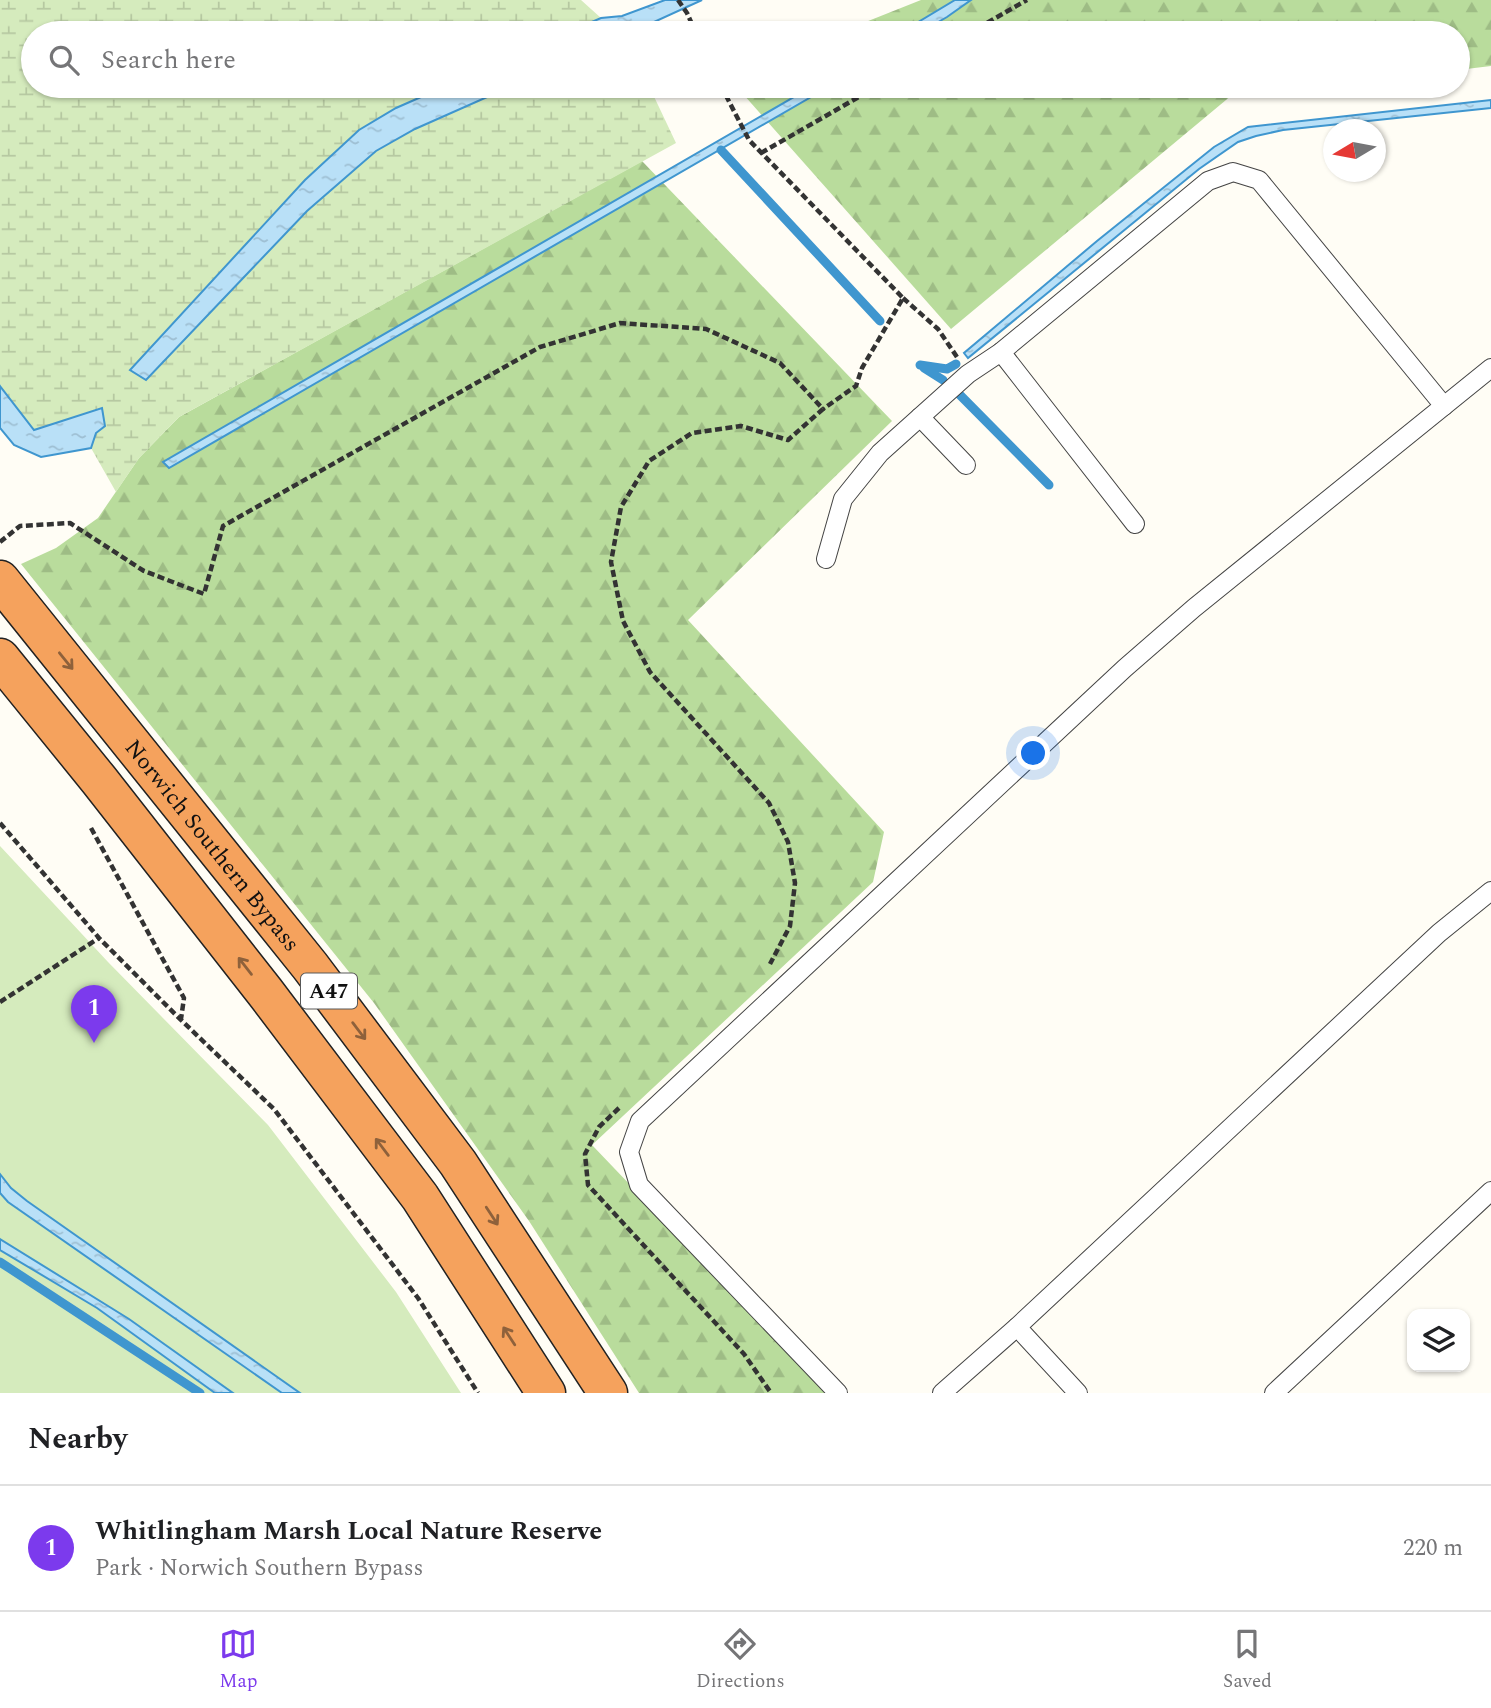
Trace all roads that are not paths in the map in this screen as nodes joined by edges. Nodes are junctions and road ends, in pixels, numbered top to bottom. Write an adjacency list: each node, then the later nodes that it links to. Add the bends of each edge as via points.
1 (1001, 352): 3 (lane, via 1208,181 1233,172 1259,180); 4 (lane); 6 (lane)
2 (1491, 368): 3 (lane)
3 (1444, 406): 15 (lane, via 1125,667 640,1121 629,1152 639,1185)
4 (920, 417): 5 (lane); 7 (lane, via 880,453 843,499)
5 (966, 465)
6 (1135, 524)
7 (826, 559)
8 (11, 594): 14 (highway, Norwich Southern Bypass / A47, one-way to 14, via 310,965 458,1163)
9 (0, 659): 13 (highway, A47, one-way to 9, via 420,1197 265,992)
10 (1491, 891): 12 (lane, via 1429,942)
11 (1491, 1191): 18 (lane)
12 (1017, 1327): 16 (lane); 17 (lane)
13 (546, 1393)
14 (608, 1393)
15 (838, 1393)
16 (942, 1393)
17 (1078, 1393)
18 (1274, 1393)

